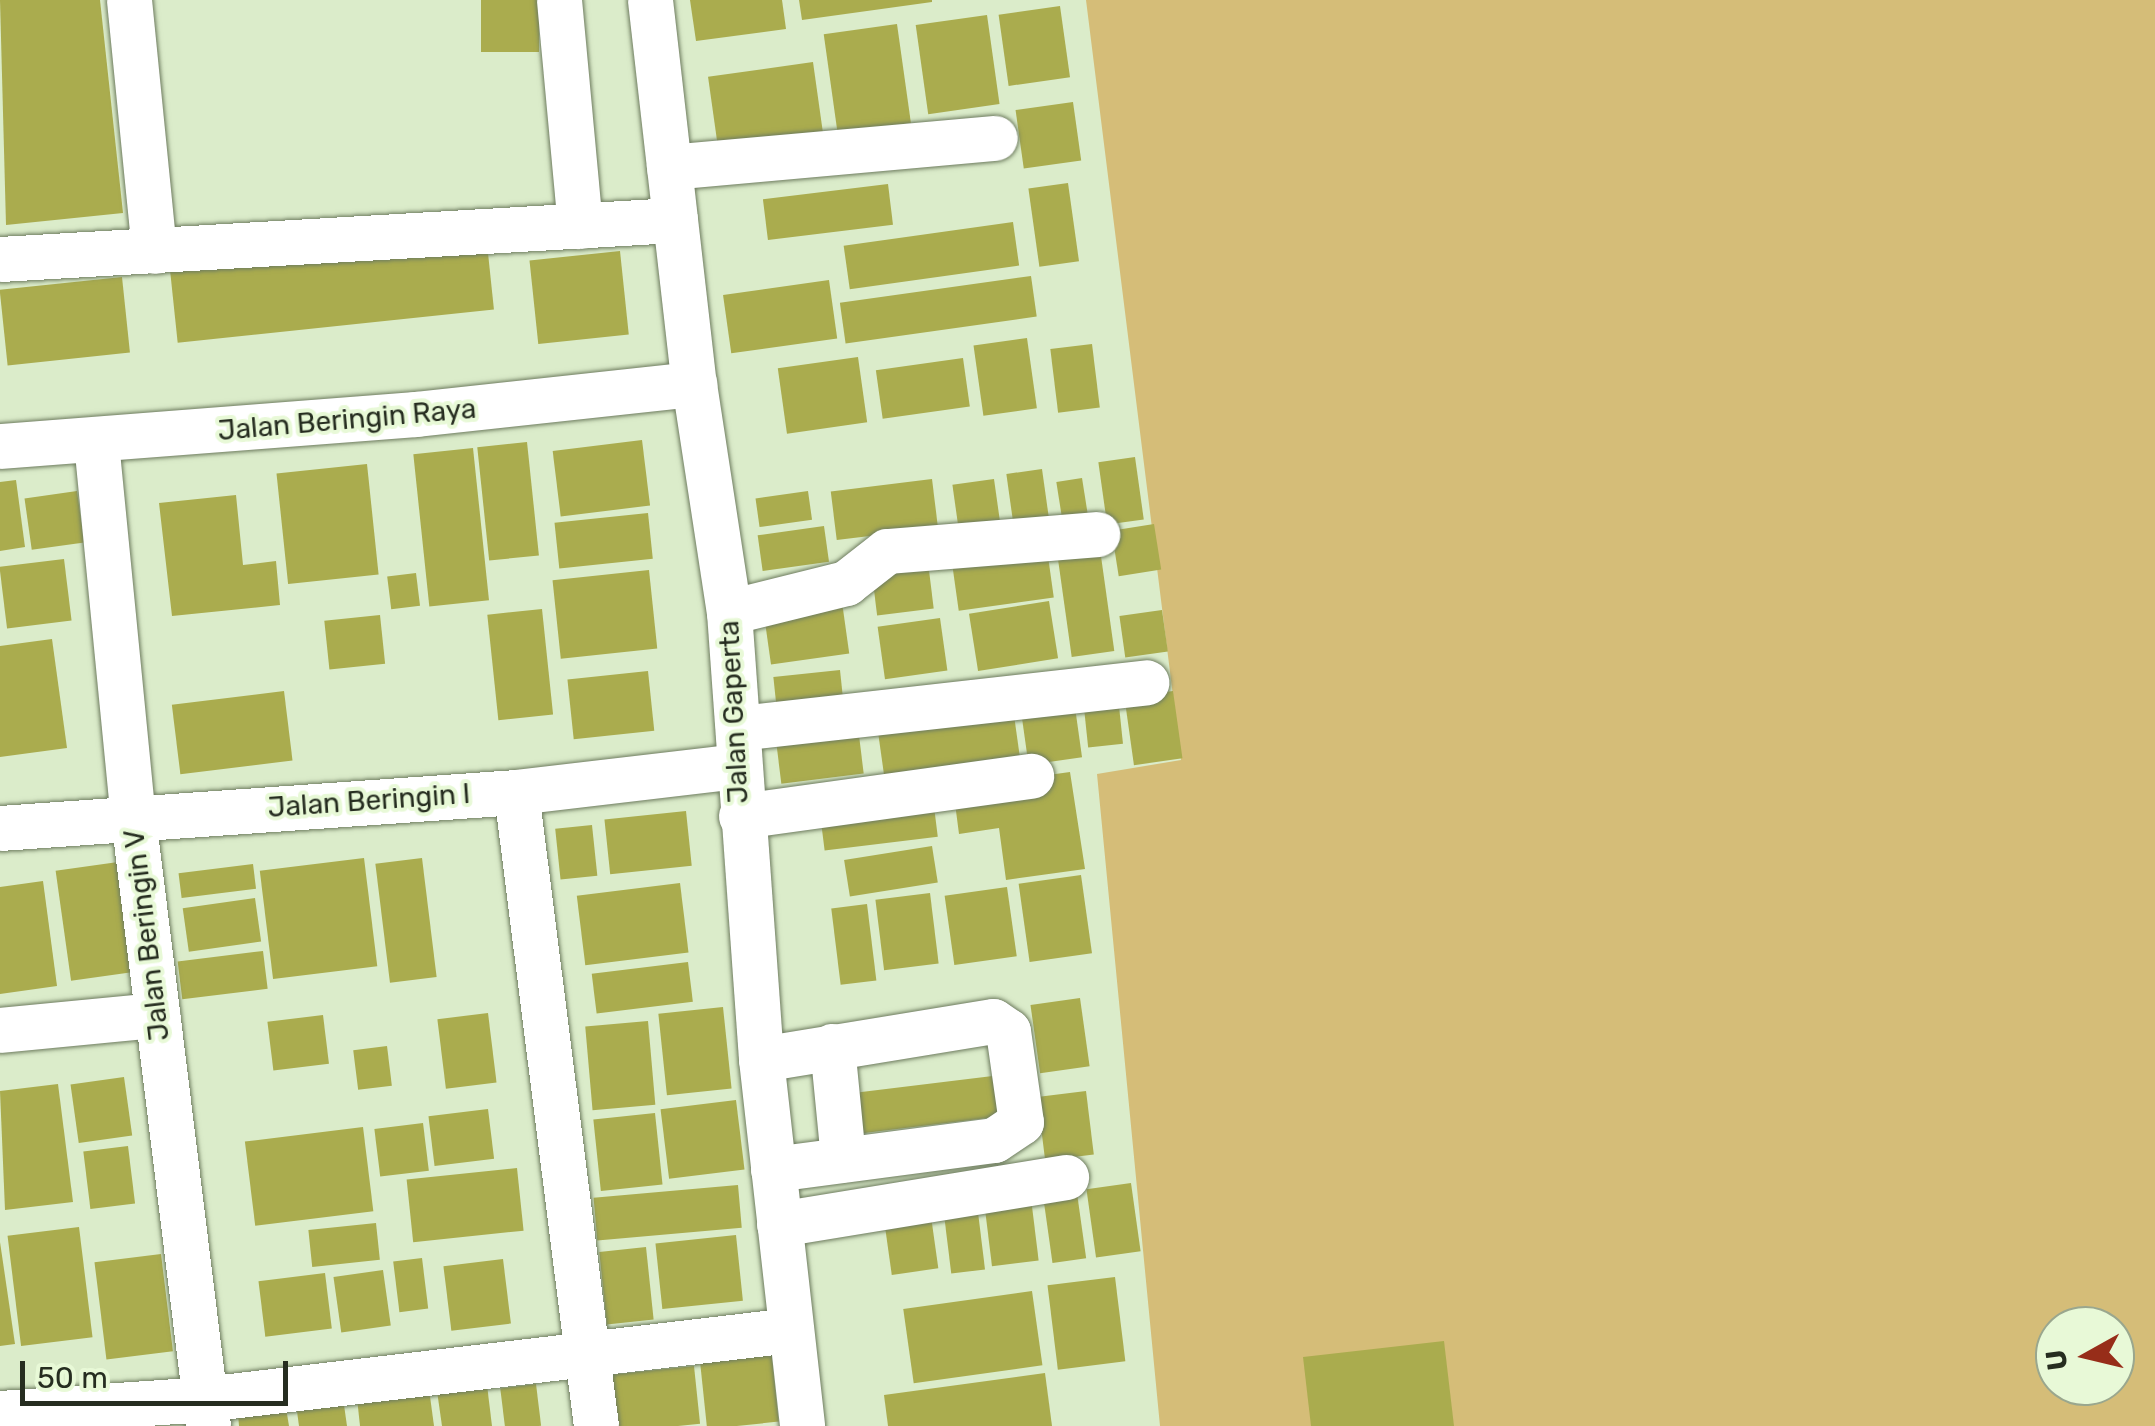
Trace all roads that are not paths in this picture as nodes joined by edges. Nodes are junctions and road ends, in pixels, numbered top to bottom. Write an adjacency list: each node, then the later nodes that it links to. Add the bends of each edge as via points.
1 (129, 0): 8 (street)
2 (558, 0): 7 (street)
3 (650, 0): 5 (street, Jalan Gaperta)
4 (995, 138): 5 (street)
5 (669, 167): 6 (street, Jalan Gaperta)
6 (675, 220): 7 (street); 10 (street, Jalan Gaperta)
7 (580, 226): 8 (street)
8 (154, 251): 9 (street)
9 (0, 260)
10 (694, 384): 11 (street, Jalan Beringin Raya); 14 (street, Jalan Gaperta)
11 (96, 442): 12 (street, Jalan Beringin Raya); 19 (street, Jalan Beringin V)
12 (0, 446)
13 (1097, 534): 14 (street, via 887,552 846,583)
14 (729, 612): 16 (street, Jalan Gaperta)
15 (1146, 682): 16 (street, Jalan Beringin I)
16 (738, 747): 18 (street, Jalan Beringin I); 20 (street, Jalan Gaperta)
17 (1031, 776): 20 (street)
18 (516, 792): 19 (street, Jalan Beringin I); 31 (street)
19 (133, 816): 21 (street, Jalan Beringin I); 22 (street, Jalan Beringin V)
20 (740, 816): 25 (street, Jalan Gaperta)
21 (0, 828)
22 (156, 1015): 23 (street); 33 (street, Jalan Beringin V)
23 (0, 1030)
24 (832, 1046): 25 (street); 26 (street); 26 (street, via 993,1021 1008,1031 1021,1122 994,1140)
25 (761, 1059): 27 (street, Jalan Gaperta)
26 (843, 1160): 27 (street)
27 (774, 1168): 29 (street, Jalan Gaperta)
28 (1066, 1177): 29 (street)
29 (779, 1224): 30 (street, Jalan Gaperta)
30 (792, 1330): 31 (street); 35 (street, Jalan Gaperta)
31 (589, 1358): 33 (street); 34 (street)
32 (0, 1413): 33 (street)
33 (206, 1413)
34 (596, 1426)
35 (802, 1426)

